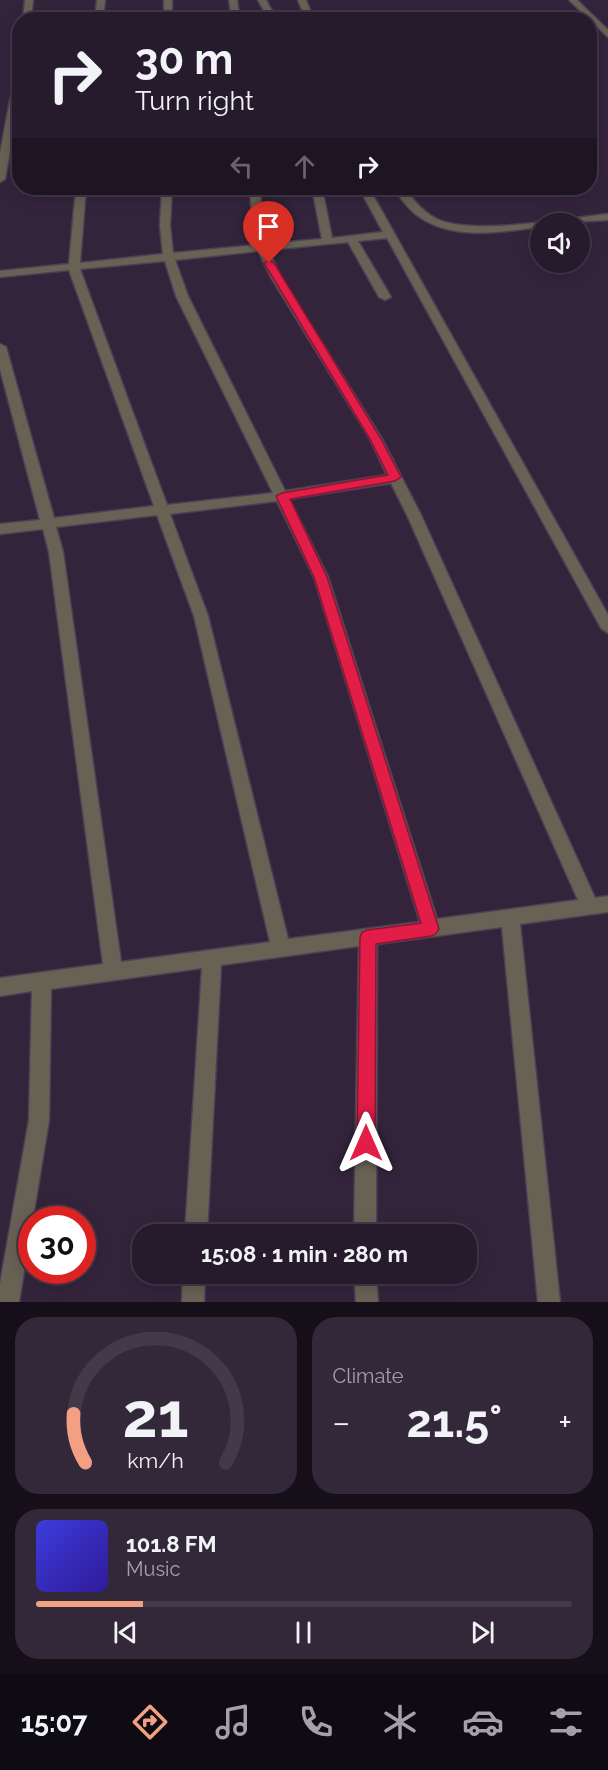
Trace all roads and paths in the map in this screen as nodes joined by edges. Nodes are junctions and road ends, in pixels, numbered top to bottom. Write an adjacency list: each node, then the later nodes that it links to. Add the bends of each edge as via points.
1 (573, 0): 2 (street)
2 (585, 12)
3 (597, 24): 4 (street)
4 (608, 35)
5 (12, 125): 6 (street)
6 (0, 179)
7 (80, 195): 21 (street)
8 (167, 195): 20 (street)
9 (255, 195): 19 (street)
10 (318, 195): 18 (street)
11 (368, 195): 16 (street)
12 (404, 195): 15 (street, via 421,213 455,228)
13 (608, 217): 14 (street)
14 (590, 219)
15 (530, 225)
16 (389, 235): 17 (street); 30 (street)
17 (351, 239): 18 (street); 23 (street)
18 (328, 241): 19 (street)
19 (262, 248): 20 (street); 25 (street)
20 (169, 258): 21 (street); 26 (street, via 182,296)
21 (74, 268): 22 (street); 27 (street)
22 (0, 274)
23 (385, 297)
24 (0, 347): 28 (street)
25 (395, 477): 26 (street); 31 (street)
26 (282, 496): 27 (street); 33 (street, via 321,577)
27 (163, 511): 28 (street); 35 (street, via 201,616)
28 (48, 524): 29 (street); 37 (street, via 56,552)
29 (0, 529)
30 (608, 628)
31 (599, 905): 32 (street)
32 (510, 918): 33 (street); 47 (street)
33 (431, 929): 34 (street)
34 (368, 938): 35 (street); 41 (street)
35 (281, 949): 36 (street)
36 (212, 959): 37 (street); 40 (street)
37 (113, 972): 38 (street)
38 (42, 982): 39 (street); 44 (street, via 39,1120)
39 (0, 987)
40 (197, 1224)
41 (365, 1224)
42 (194, 1284): 45 (street)
43 (366, 1284): 46 (street)
44 (8, 1302)
45 (193, 1302)
46 (367, 1302)
47 (549, 1302)

